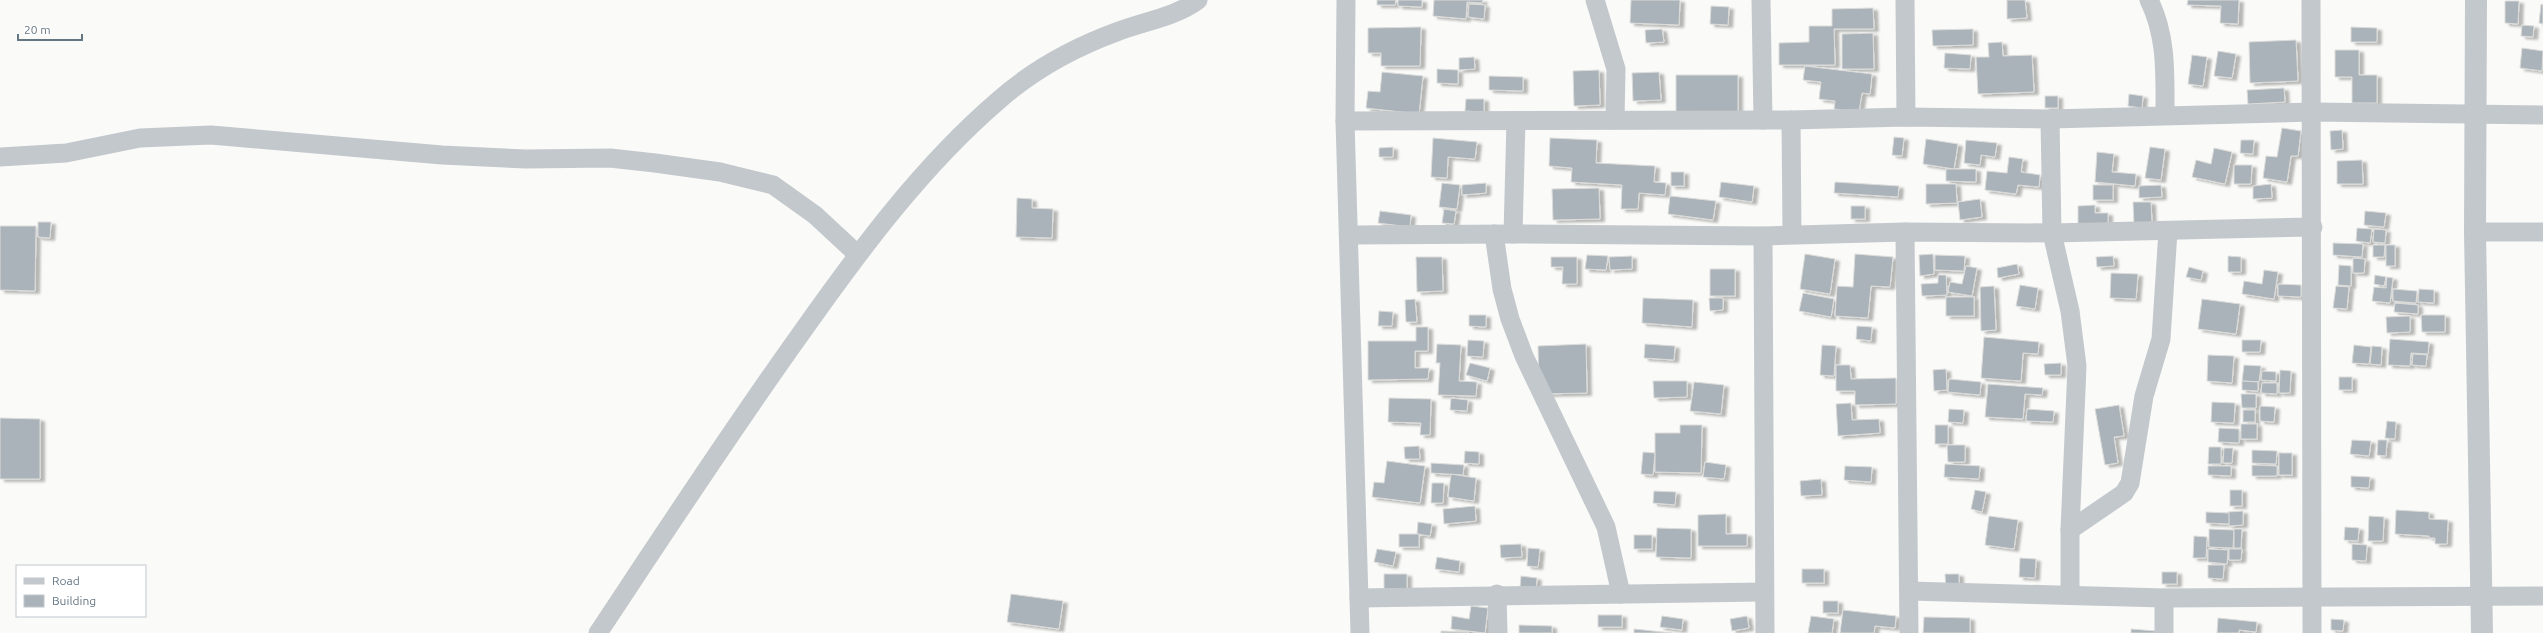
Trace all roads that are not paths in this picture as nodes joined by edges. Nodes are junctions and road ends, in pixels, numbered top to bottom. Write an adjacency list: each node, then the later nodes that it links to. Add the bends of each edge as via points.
1 (1198, 0): 32 (street, via 1177,11 1081,46 1042,67 999,100 936,160)
2 (1346, 0): 18 (street)
3 (1595, 0): 15 (street, via 1616,70)
4 (1761, 0): 16 (street)
5 (1905, 0): 13 (street)
6 (2149, 0): 10 (street, via 2162,37 2165,56)
7 (2311, 0): 9 (street)
8 (2476, 0): 11 (street)
9 (2313, 112): 10 (street); 11 (street); 21 (street)
10 (2165, 114): 14 (street)
11 (2474, 114): 12 (street); 24 (street)
12 (2543, 115)
13 (1906, 117): 14 (street); 17 (street)
14 (2050, 119): 26 (street)
15 (1615, 120): 16 (street); 19 (street)
16 (1763, 120): 17 (street)
17 (1790, 120): 29 (street)
18 (1346, 121): 19 (street); 30 (street)
19 (1516, 121): 28 (street)
20 (0, 157): 32 (street, via 66,153 140,138 211,134 442,155 610,158 655,163 720,172 773,185 815,215)
21 (2313, 228): 22 (street); 43 (street)
22 (2168, 231): 26 (street); 33 (street, via 2161,338 2144,396 2130,483 2124,493)
23 (1905, 232): 26 (street); 29 (street); 34 (street)
24 (2475, 232): 25 (street); 40 (street)
25 (2543, 232)
26 (2052, 233): 33 (street, via 2070,311 2077,366)
27 (1494, 234): 28 (street); 30 (street); 37 (street, via 1502,289 1510,319 1524,356 1606,527)
28 (1513, 234): 31 (street)
29 (1792, 234): 31 (street)
30 (1349, 235): 41 (street)
31 (1763, 236): 35 (street)
32 (858, 254): 44 (street, via 767,380)
33 (2070, 530): 38 (street)
34 (1909, 591): 38 (street); 48 (street)
35 (1764, 592): 37 (street); 47 (street)
36 (1497, 594): 37 (street); 41 (street); 46 (street)
37 (1621, 594)
38 (2070, 595): 42 (street)
39 (2543, 596): 40 (street)
40 (2482, 597): 43 (street); 51 (street)
41 (1359, 598): 45 (street)
42 (2164, 598): 43 (street); 49 (street)
43 (2313, 598): 50 (street)
44 (598, 633)
45 (1360, 633)
46 (1498, 633)
47 (1765, 633)
48 (1909, 633)
49 (2164, 633)
50 (2312, 633)
51 (2482, 633)

